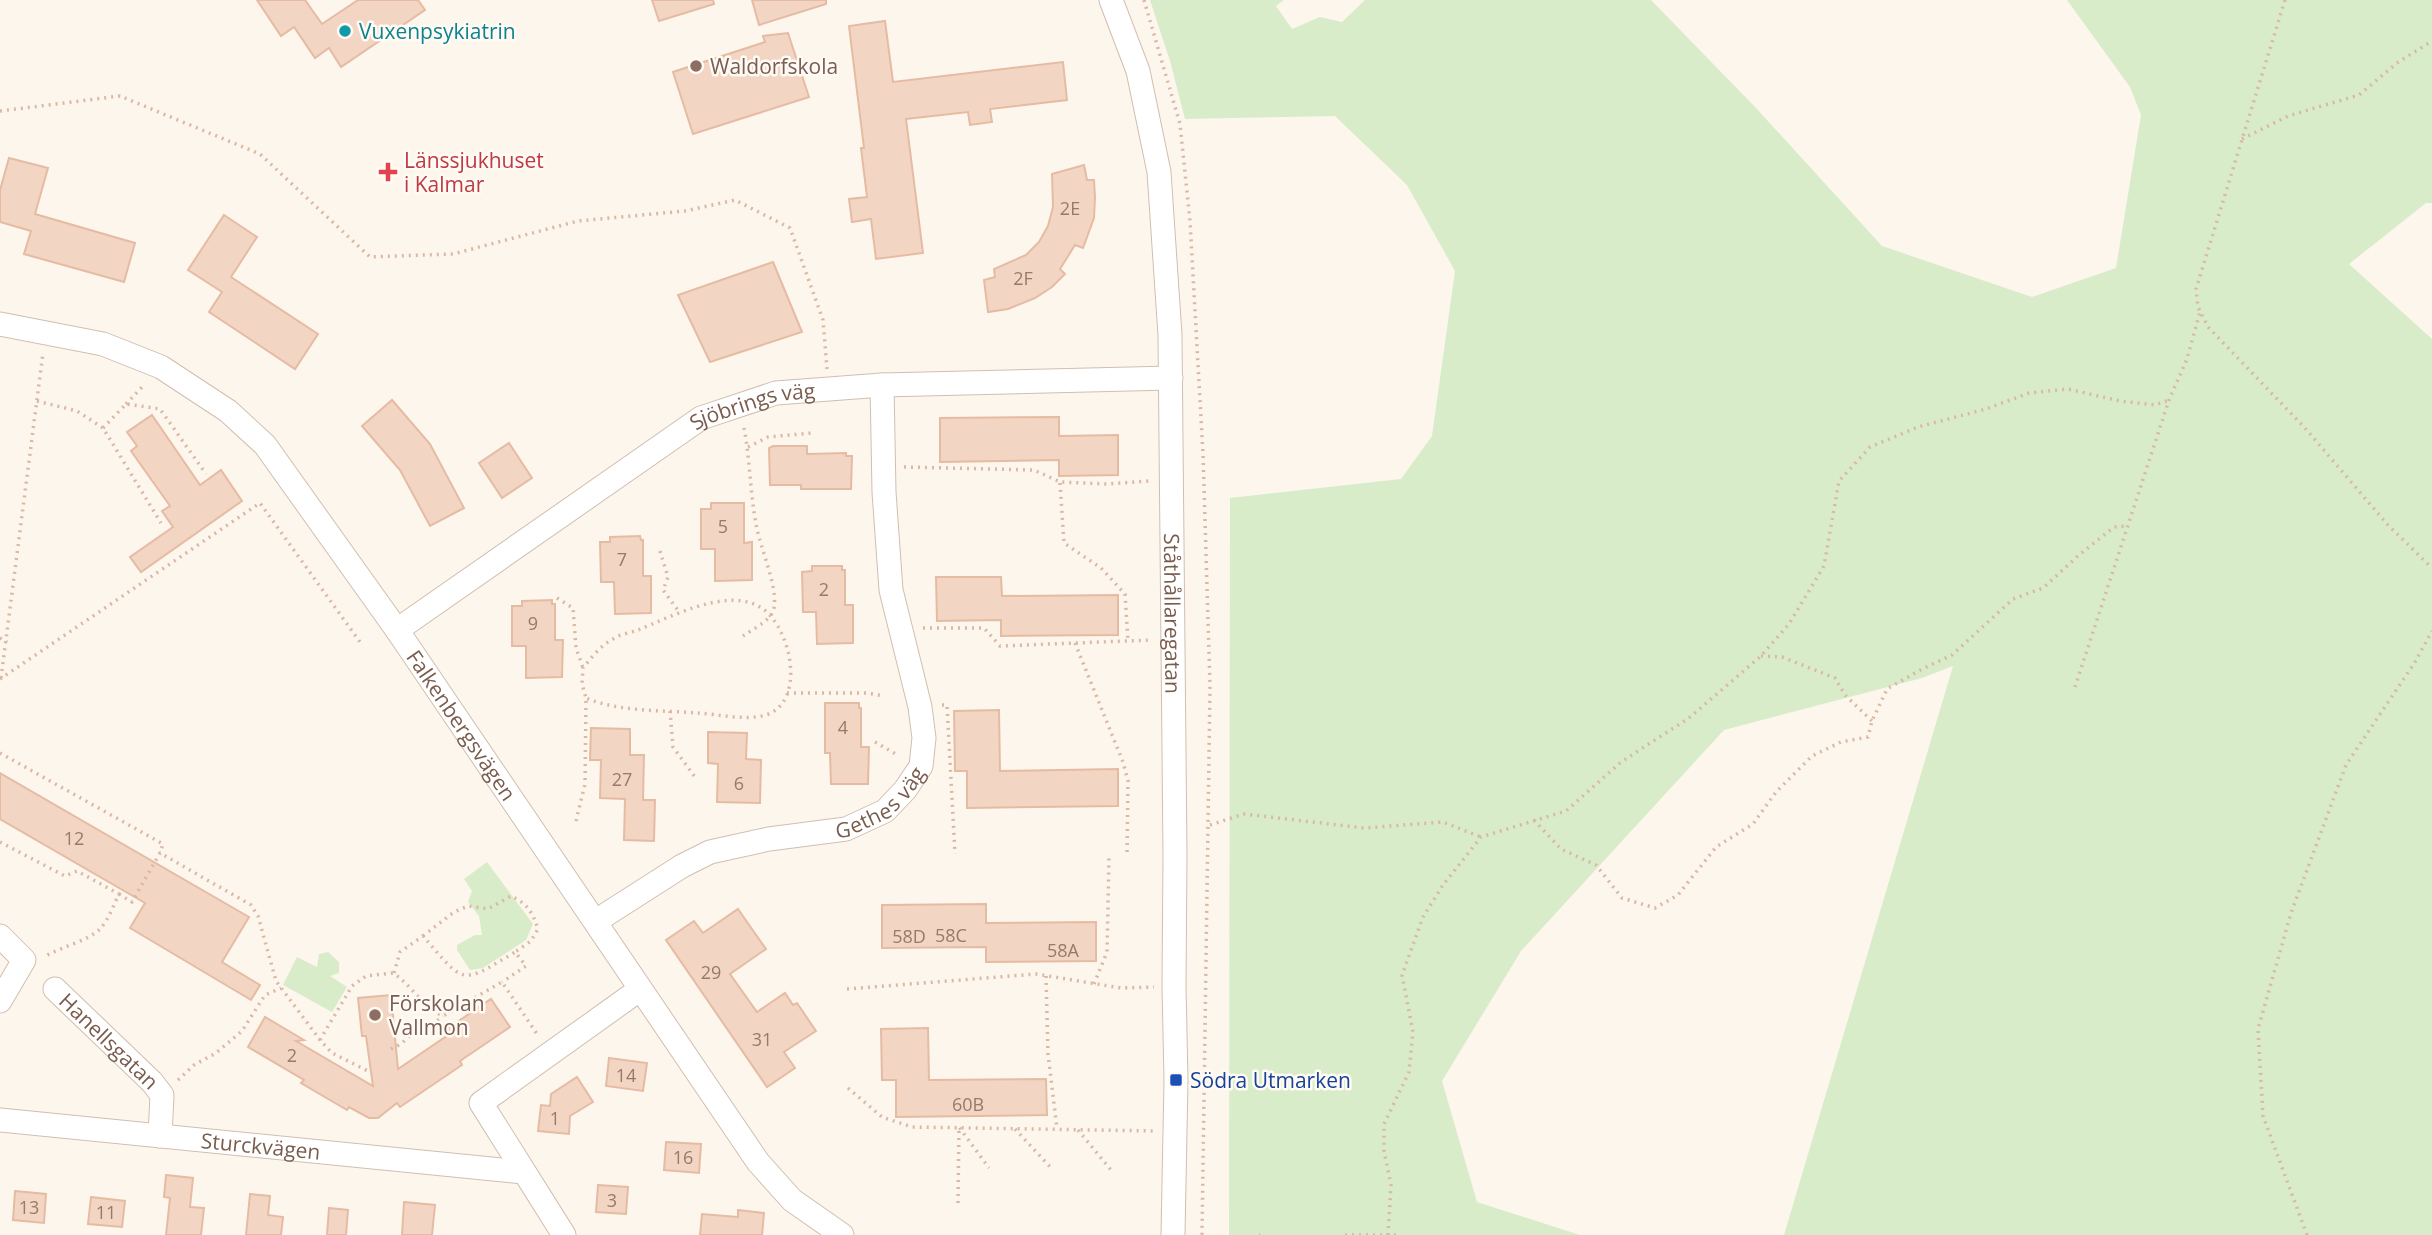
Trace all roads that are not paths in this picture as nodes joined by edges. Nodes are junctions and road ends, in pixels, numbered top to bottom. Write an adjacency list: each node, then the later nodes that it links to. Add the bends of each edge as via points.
1 (1111, 0): 3 (street, Ståthållaregatan, via 1138,71 1159,172)
2 (0, 324): 5 (street, Falkenbergsvägen, via 103,344 161,367 228,411 265,445)
3 (1171, 378): 4 (street, Sjöbrings väg); 16 (street, Ståthållaregatan)
4 (882, 385): 5 (street, Sjöbrings väg, via 776,393 701,418); 6 (street, Gethes väg, via 891,590 920,707 924,738 920,766 885,811 846,829 710,852)
5 (397, 629): 6 (street, Falkenbergsvägen)
6 (596, 921): 9 (street, Falkenbergsvägen)
7 (0, 936): 10 (street, via 32,960)
8 (55, 989): 12 (street, Hanellsgatan, via 162,1095)
9 (639, 989): 13 (street, via 481,1104); 14 (street, Falkenbergsvägen, via 758,1162 792,1200)
10 (0, 1001)
11 (0, 1120): 12 (street, Sturckvägen)
12 (160, 1136): 13 (street, Sturckvägen)
13 (523, 1172): 15 (street)
14 (832, 1233)
15 (564, 1235)
16 (1174, 1235)

